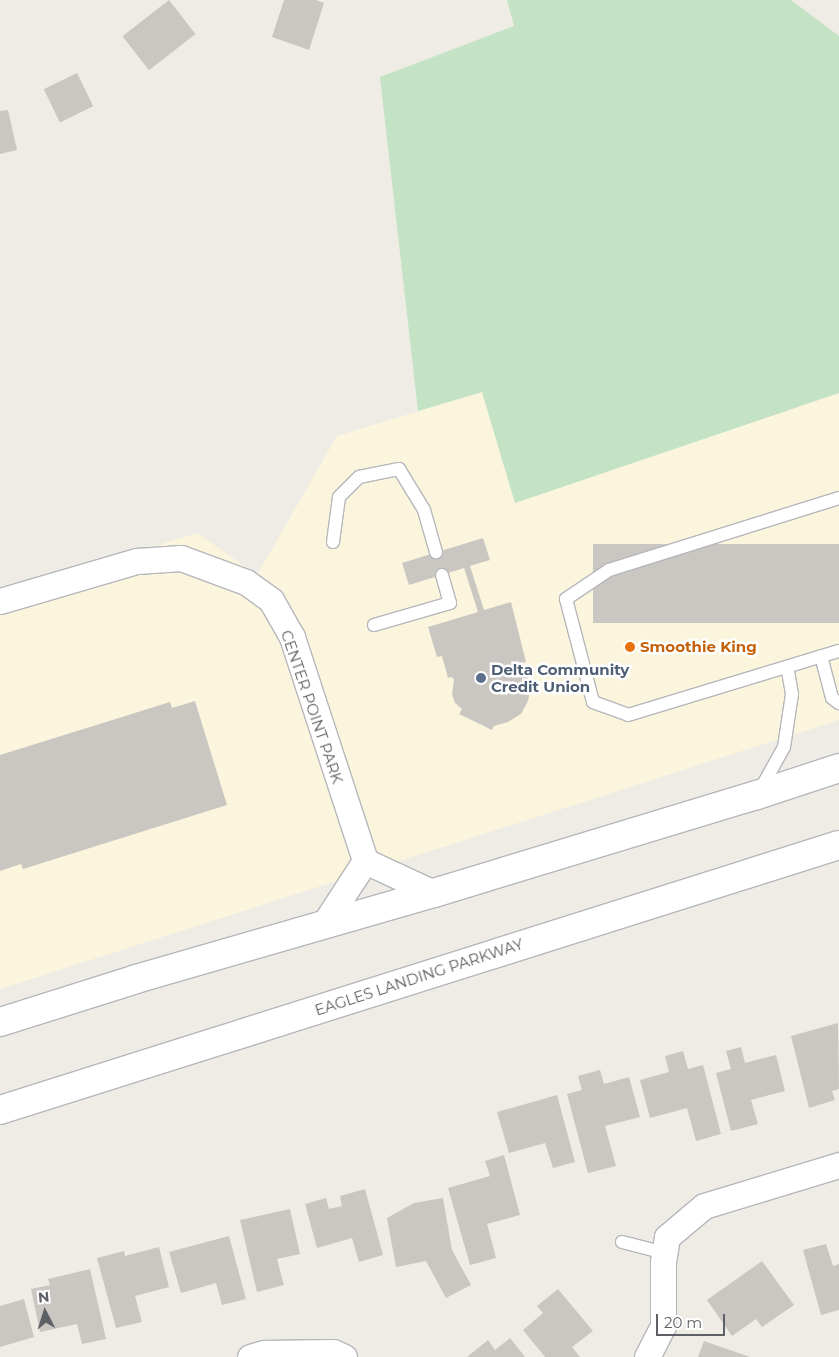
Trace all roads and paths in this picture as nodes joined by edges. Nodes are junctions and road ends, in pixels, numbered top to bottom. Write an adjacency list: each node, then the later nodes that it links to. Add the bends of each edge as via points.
1 (839, 498): 9 (lane, via 609,570 566,599 593,702 628,715)
2 (333, 542): 3 (lane, via 339,497 359,478 399,469 424,510)
3 (436, 552)
4 (442, 575): 6 (lane, via 450,603)
5 (0, 601): 14 (street, CENTER POINT PARK, via 137,562 181,558 246,582 272,600 292,638)
6 (374, 625)
7 (839, 651): 8 (lane)
8 (821, 656): 9 (lane); 10 (lane, via 832,698)
9 (787, 667): 12 (lane, via 792,694 784,747)
10 (839, 703)
11 (839, 768): 12 (main road)
12 (757, 795): 15 (main road)
13 (839, 845): 20 (main road, EAGLES LANDING PARKWAY)
14 (365, 860): 15 (street); 16 (street)
15 (434, 893): 16 (main road)
16 (324, 924): 17 (main road)
17 (47, 1008): 18 (main road); 19 (main road)
18 (0, 1022)
19 (0, 1034)
20 (0, 1110)
21 (839, 1166): 23 (street, via 704,1206 668,1237)
22 (622, 1242): 23 (lane)
23 (665, 1253): 26 (street, via 663,1326)
24 (250, 1357): 25 (street, via 264,1353 333,1352)
25 (344, 1357)
26 (647, 1357)

